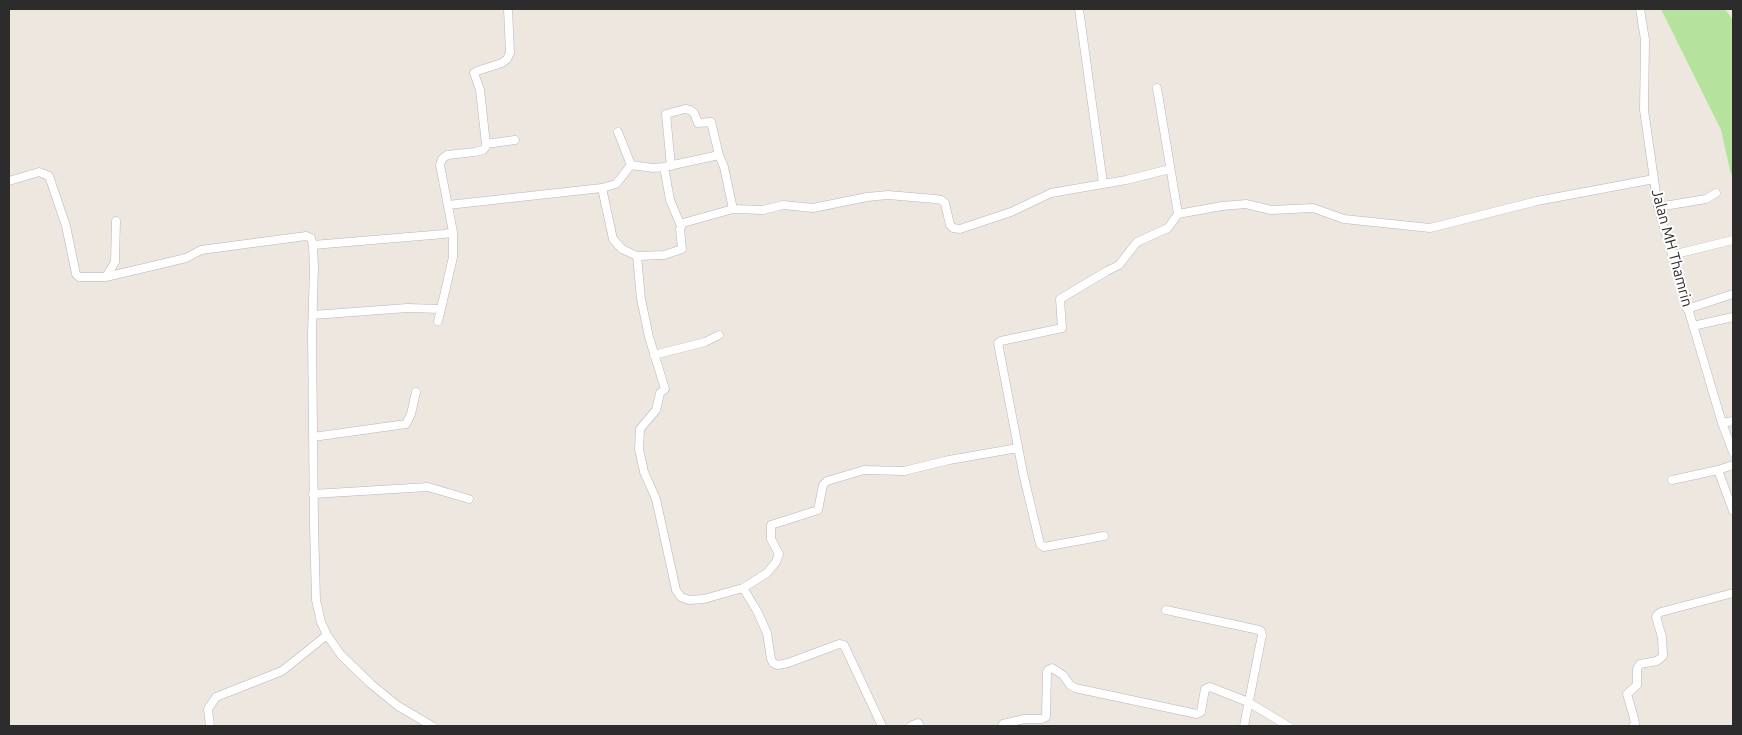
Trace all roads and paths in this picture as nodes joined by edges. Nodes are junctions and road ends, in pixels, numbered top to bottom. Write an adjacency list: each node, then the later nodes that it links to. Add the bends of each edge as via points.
1 (508, 9): 7 (street, via 510,53 507,59 474,74 480,90)
2 (1079, 9): 14 (street)
3 (1640, 9): 12 (street, Jalan MH Thamrin, via 1646,40 1644,110)
4 (1157, 88): 11 (street)
5 (618, 132): 9 (street)
6 (515, 140): 7 (street)
7 (486, 144): 17 (street, via 483,150 447,155 442,159 440,165)
8 (719, 155): 10 (street); 10 (street, via 711,122 698,123 690,110 666,114); 19 (street)
9 (631, 164): 10 (street); 15 (street, via 616,184)
10 (667, 167): 22 (street, via 670,200)
11 (1170, 169): 14 (street); 20 (street)
12 (1654, 179): 18 (street, Jalan MH Thamrin); 20 (street, via 1537,201 1430,228 1344,219 1313,208 1271,210 1246,204)
13 (9, 181): 28 (street, via 39,172 49,176 66,226 77,276)
14 (1103, 183): 19 (street, via 1051,193 1011,212 960,229 950,225 941,200 888,195 813,208 783,204 763,210)
15 (602, 188): 17 (street); 27 (street, via 613,239 622,249)
16 (1716, 193): 18 (street)
17 (448, 205): 23 (street)
18 (1658, 208): 26 (street, Jalan MH Thamrin)
19 (733, 209): 22 (street, via 684,222)
20 (1178, 214): 42 (street, via 1168,228 1137,242 1120,265 1060,299 1062,328 998,343)
21 (116, 221): 28 (street, via 115,262)
22 (681, 226): 27 (street, via 682,249 664,255)
23 (453, 232): 25 (street); 30 (street, via 453,257)
24 (1733, 240): 26 (street)
25 (313, 245): 28 (street, via 311,238 306,236 201,250 178,260); 32 (street)
26 (1672, 255): 31 (street, Jalan MH Thamrin)
27 (637, 256): 37 (street)
28 (106, 276)
29 (1733, 294): 31 (street)
30 (441, 309): 32 (street, via 407,308); 34 (street)
31 (1688, 309): 35 (street, Jalan MH Thamrin)
32 (313, 315): 41 (street)
33 (1733, 317): 35 (street)
34 (438, 321)
35 (1693, 326): 40 (street, Jalan MH Thamrin)
36 (719, 335): 37 (street, via 706,342)
37 (654, 355): 51 (street, via 665,388 660,393 656,410 640,429 639,449 644,472 656,499 676,590 689,600)
38 (416, 392): 41 (street, via 406,424)
39 (1733, 421): 40 (street)
40 (1722, 423): 43 (street, Jalan MH Thamrin)
41 (313, 437): 47 (street)
42 (1018, 448): 50 (street, via 1040,545 1044,547); 51 (street, via 916,466 904,471 864,470 827,481 823,485 818,510 771,524 771,539 778,558 767,573)
43 (1733, 452)
44 (1733, 465): 45 (street)
45 (1718, 470): 46 (street); 49 (street)
46 (1672, 480)
47 (313, 494): 48 (street, via 428,487); 54 (street, via 316,600)
48 (469, 499)
49 (1733, 511)
50 (1104, 536)
51 (743, 588): 58 (street, via 767,633 773,663 788,663 844,645)
52 (1733, 594): 64 (street, via 1658,614 1663,656 1637,668 1637,685 1627,694)
53 (1166, 610): 55 (street, via 1261,632)
54 (327, 636): 56 (street, via 282,671 216,697 208,709); 57 (street, via 341,655 371,684 398,706)
55 (1248, 702): 61 (street, via 1207,687 1201,713 1197,714 1076,688 1052,668 1047,672 1045,718 1024,719); 62 (street); 63 (street)
56 (210, 726)
57 (432, 726)
58 (882, 726)
59 (911, 726): 60 (street, via 918,723)
60 (920, 726)
61 (1002, 726)
62 (1244, 726)
63 (1288, 726)
64 (1633, 726)

